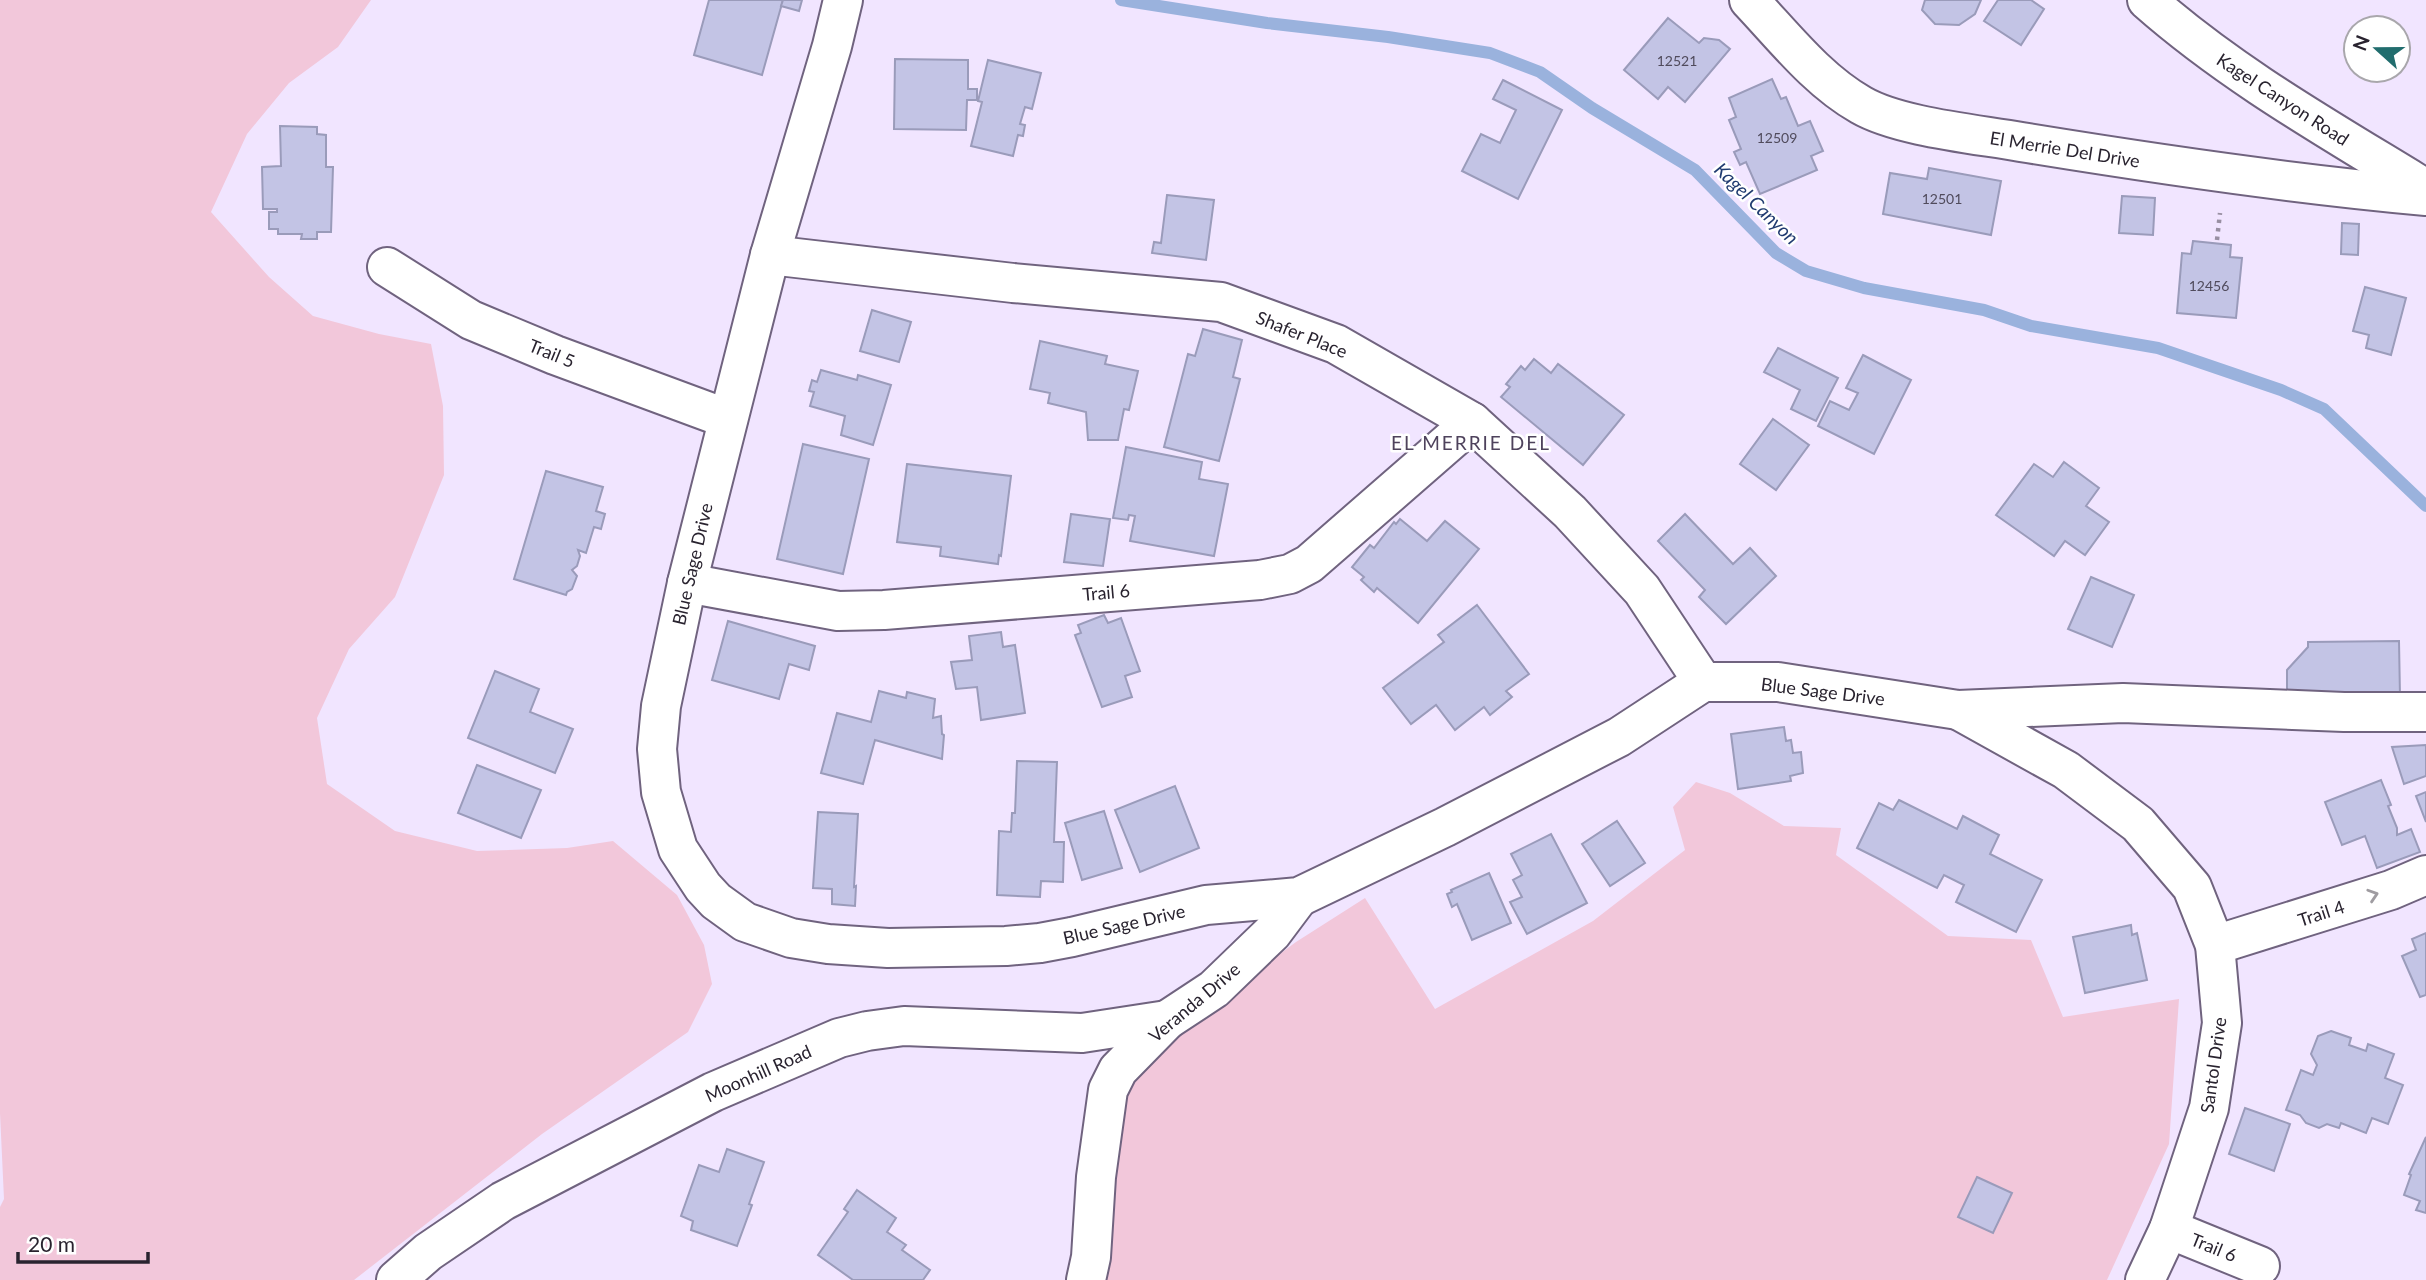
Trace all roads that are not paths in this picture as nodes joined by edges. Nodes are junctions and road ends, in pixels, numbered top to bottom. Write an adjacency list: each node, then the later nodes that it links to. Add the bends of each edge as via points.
1 (843, 0): 6 (street, Blue Sage Drive)
2 (1749, 0): 5 (street, El Merrie Del Drive, via 1826,80 1880,114 2214,173)
3 (2147, 0): 4 (street, Kagel Canyon Road, via 2226,64)
4 (2426, 189)
5 (2426, 196)
6 (770, 255): 8 (street, Blue Sage Drive); 9 (street, Shafer Place, via 1222,302 1336,344)
7 (387, 267): 8 (street, Trail 5, via 471,320)
8 (728, 419): 10 (street, Blue Sage Drive)
9 (1472, 422): 10 (street, Trail 6, via 1309,564 1290,574 838,611); 11 (street, Shafer Place, via 1570,512 1642,590)
10 (687, 583): 15 (street, Blue Sage Drive, via 661,706 657,749 661,792 678,849 692,873 716,901 745,922 791,938 828,944 1006,946 1050,941 1206,905)
11 (1703, 682): 12 (street, Blue Sage Drive, via 1778,682); 15 (street, Blue Sage Drive, via 1619,737)
12 (1958, 710): 13 (street, Blue Sage Drive, via 2123,703); 16 (street, Santol Drive, via 2066,770 2138,824 2192,887)
13 (2426, 712)
14 (2426, 875): 16 (street, Trail 4, one-way to 14)
15 (1299, 897): 17 (street, Veranda Drive, via 1272,933 1214,989)
16 (2215, 945): 18 (street, Santol Drive, via 2222,1023 2209,1108)
17 (1167, 1020): 20 (street, Moonhill Road, via 1082,1033 904,1026 839,1038 713,1092 503,1201 428,1252); 21 (street, Veranda Drive, via 1118,1070 1108,1090)
18 (2169, 1229): 19 (street, Trail 6); 22 (street, Santol Drive)
19 (2260, 1266)
20 (397, 1280)
21 (1087, 1280)
22 (2145, 1280)

